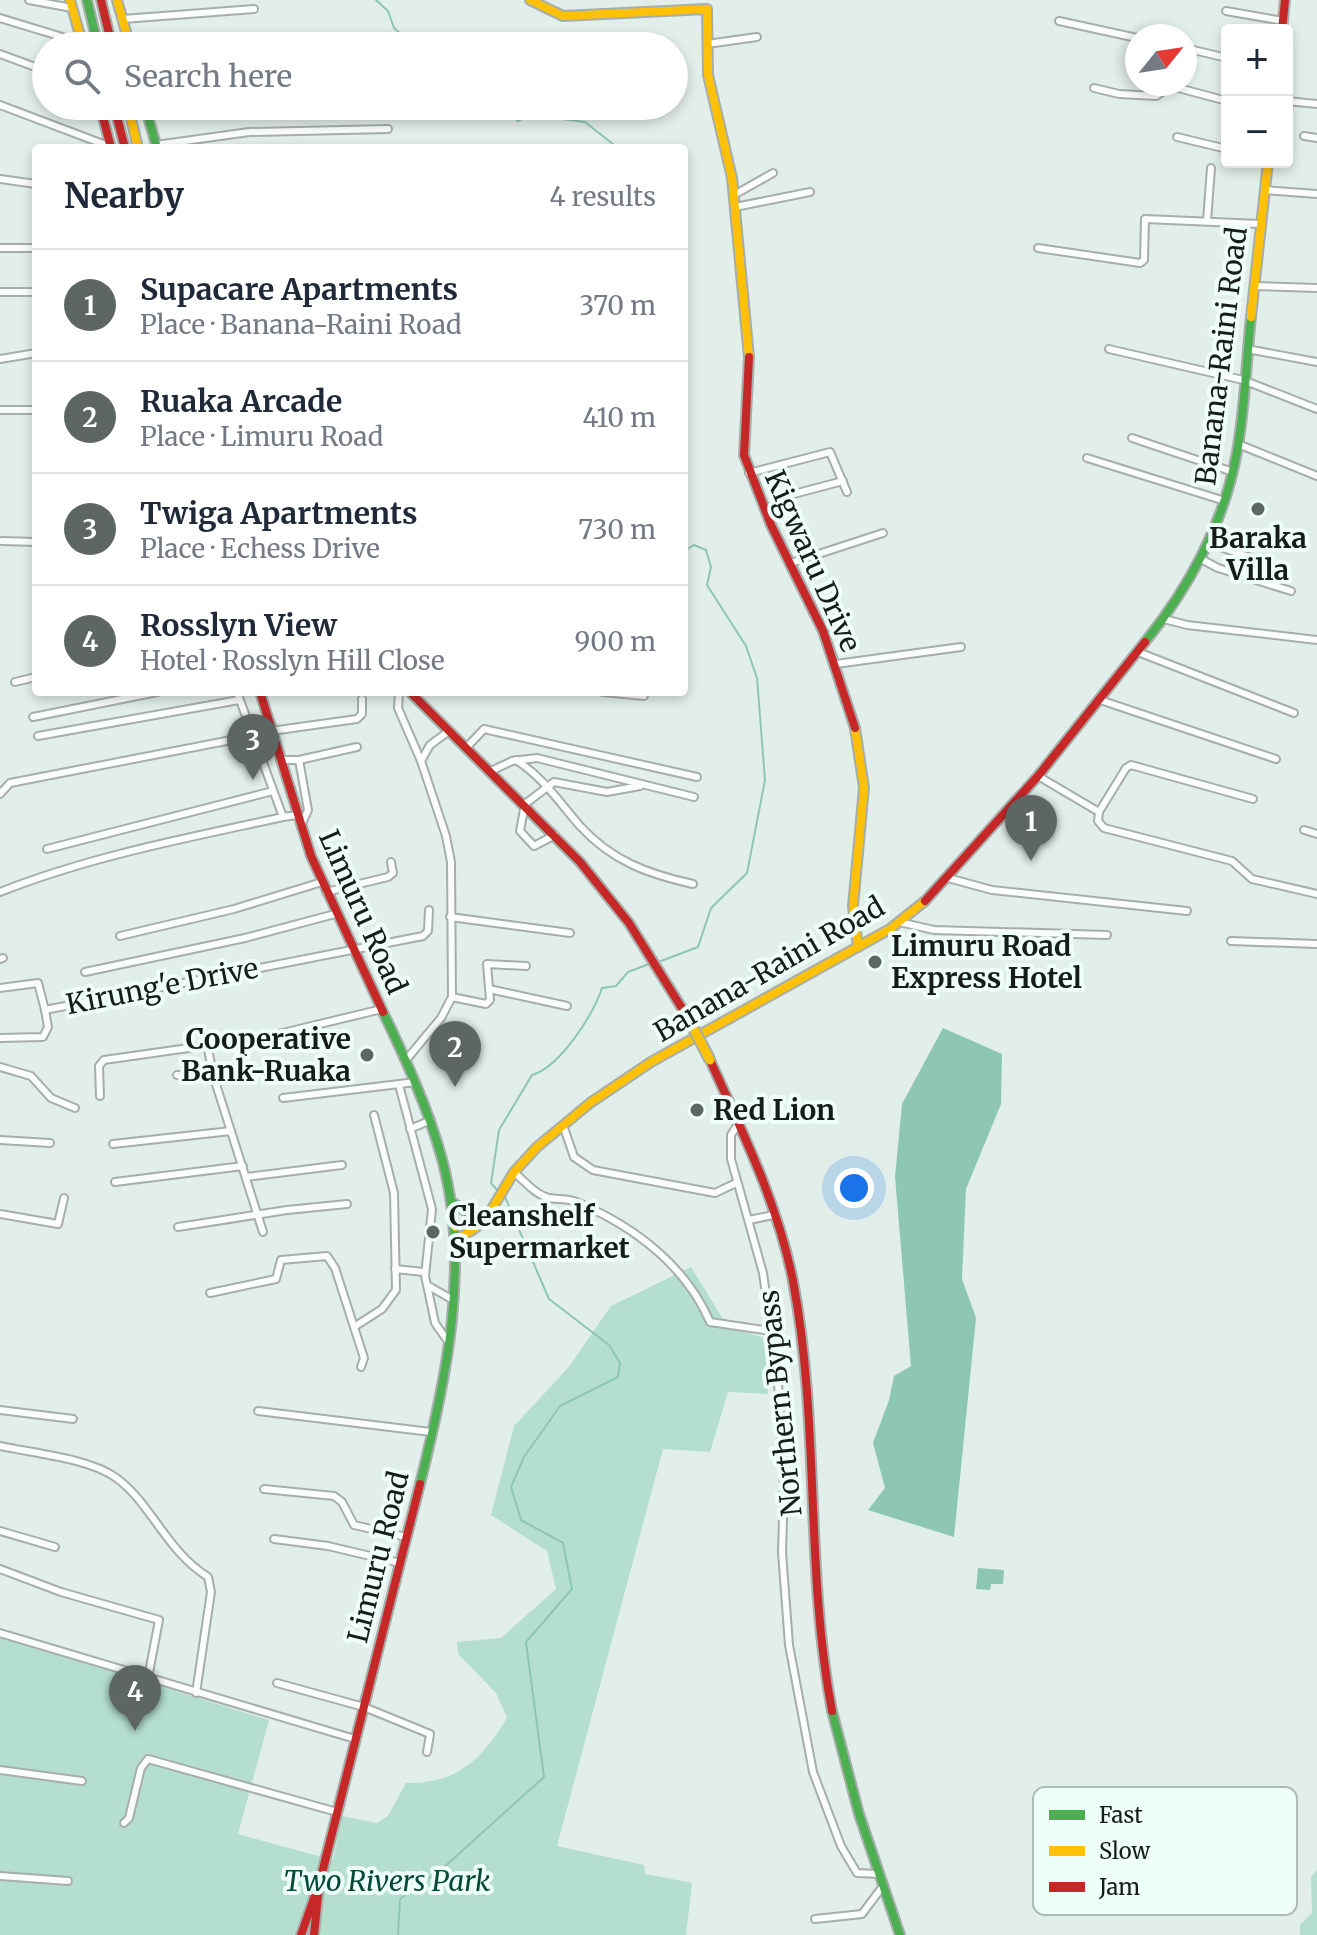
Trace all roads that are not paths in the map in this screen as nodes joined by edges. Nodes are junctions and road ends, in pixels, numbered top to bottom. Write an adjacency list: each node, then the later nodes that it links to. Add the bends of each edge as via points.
1 (29, 0): 7 (street)
2 (87, 0): 18 (main road)
3 (101, 0): 19 (main road)
4 (117, 0): 12 (main road)
5 (530, 0): 8 (main road, via 563,16)
6 (1285, 0): 15 (main road)
7 (71, 4): 17 (main road)
8 (707, 5): 23 (main road, Kigwaru Drive)
9 (254, 9): 12 (street)
10 (1226, 11): 14 (street)
11 (0, 18): 16 (street)
12 (123, 19): 20 (main road)
13 (1059, 21): 21 (street)
14 (1275, 24)
15 (1282, 24)
16 (44, 32)
17 (79, 32)
18 (95, 32)
19 (109, 32)
20 (126, 32)
21 (1125, 35)
22 (757, 37): 23 (street)
23 (707, 44): 58 (main road, Kigwaru Drive, via 708,75)
24 (1197, 51): 26 (street)
25 (0, 54): 27 (street)
26 (1221, 57)
27 (32, 66)
28 (1094, 88): 29 (street, via 1156,96 1171,86)
29 (1221, 99)
30 (1293, 102): 31 (street)
31 (1317, 104)
32 (0, 105): 33 (street)
33 (32, 117)
34 (39, 120): 43 (street)
35 (104, 120): 44 (main road)
36 (118, 120): 45 (main road)
37 (131, 120): 46 (main road)
38 (149, 120): 47 (main road)
39 (388, 129): 48 (street, via 249,132)
40 (1304, 136): 42 (street)
41 (1177, 137): 49 (street)
42 (1317, 138)
43 (101, 144)
44 (110, 144)
45 (124, 144)
46 (137, 144)
47 (155, 144)
48 (169, 144)
49 (1221, 148)
50 (1211, 168): 60 (street)
51 (1267, 168): 55 (main road, Banana-Raini Road)
52 (773, 173): 58 (street)
53 (0, 179): 54 (street)
54 (32, 183)
55 (1264, 190): 57 (street); 61 (main road, Banana-Raini Road)
56 (810, 192): 59 (street)
57 (1317, 194)
58 (734, 195): 59 (main road, Kigwaru Drive)
59 (735, 207): 82 (main road, Kigwaru Drive, via 749,362 744,455)
60 (1207, 221): 61 (street); 64 (street, via 1145,219 1140,263)
61 (1260, 224): 65 (main road, Banana-Raini Road)
62 (0, 248): 63 (street)
63 (32, 248)
64 (1038, 248)
65 (1254, 286): 66 (street); 70 (main road, Banana-Raini Road)
66 (1317, 288)
67 (0, 292): 68 (street)
68 (32, 292)
69 (1109, 349): 74 (street)
70 (1247, 349): 73 (street); 74 (main road, Banana-Raini Road)
71 (32, 354): 72 (street)
72 (0, 359)
73 (1317, 362)
74 (1243, 380): 75 (street); 79 (main road, Banana-Raini Road)
75 (1317, 409)
76 (0, 410): 77 (street)
77 (32, 410)
78 (1132, 438): 81 (street)
79 (1238, 444): 81 (main road, Banana-Raini Road); 83 (street)
80 (1087, 458): 87 (street)
81 (1233, 472): 87 (main road, Banana-Raini Road)
82 (749, 473): 84 (street, via 826,451 833,455); 93 (main road, Kigwaru Drive)
83 (1317, 476)
84 (843, 481): 85 (street); 86 (street)
85 (847, 492)
86 (790, 495)
87 (1225, 501): 91 (main road, Banana-Raini Road)
88 (883, 533): 93 (street)
89 (2, 541): 90 (street)
90 (32, 542)
91 (1209, 543): 92 (main road, Banana-Raini Road); 94 (street)
92 (1201, 559): 95 (street); 96 (main road, Banana-Raini Road)
93 (791, 563): 100 (main road, Kigwaru Drive)
94 (1280, 568)
95 (1291, 591)
96 (1164, 619): 97 (street); 99 (main road, Banana-Raini Road)
97 (1317, 640)
98 (961, 647): 100 (street)
99 (1138, 652): 110 (main road, Banana-Raini Road); 111 (street)
100 (836, 664): 157 (main road, Kigwaru Drive, via 863,766 853,906)
101 (32, 678): 102 (street)
102 (15, 682)
103 (137, 696): 112 (street)
104 (238, 696): 109 (street)
105 (261, 696): 113 (main road, Limuru Road)
106 (399, 696): 123 (street, via 398,708)
107 (414, 696): 114 (main road, Northern Bypass)
108 (362, 699): 113 (street, via 357,719)
109 (239, 700): 115 (street); 116 (street)
110 (1100, 700): 119 (street); 125 (main road, Banana-Raini Road)
111 (1294, 713)
112 (33, 717)
113 (271, 731): 120 (main road, Limuru Road)
114 (449, 731): 118 (main road, Northern Bypass); 123 (street, via 430,745)
115 (38, 736)
116 (252, 736): 129 (street); 130 (street, via 10,783)
117 (357, 747): 121 (street)
118 (467, 747): 124 (main road, Northern Bypass); 126 (street, via 484,729)
119 (1276, 759)
120 (280, 760): 121 (street); 136 (main road, Limuru Road)
121 (299, 760): 136 (street, via 308,810)
122 (516, 760): 124 (street); 127 (street); 128 (street, via 537,758)
123 (421, 761): 150 (street, via 446,836 454,889)
124 (491, 771): 133 (main road, Northern Bypass)
125 (1038, 776): 134 (street); 142 (main road, Banana-Raini Road)
126 (697, 777)
127 (548, 785): 128 (street, via 562,782 615,793); 133 (street); 143 (street, via 611,855 658,876)
128 (647, 786): 131 (street)
129 (273, 791): 135 (street); 140 (street)
130 (0, 794)
131 (694, 797)
132 (1253, 799): 134 (street, via 1131,765)
133 (525, 804): 139 (main road, Northern Bypass); 139 (street, via 519,826 528,844 540,845)
134 (1099, 812): 146 (street, via 1104,828 1232,861 1252,879)
135 (283, 817): 136 (street); 145 (street, via 92,859)
136 (299, 820): 144 (main road, Limuru Road)
137 (1304, 830): 138 (street)
138 (1317, 834)
139 (555, 835): 180 (main road, Northern Bypass, bridge, via 629,923 656,965)
140 (47, 849)
141 (391, 862): 144 (street, via 393,873 388,877)
142 (948, 878): 148 (street, via 992,890); 151 (main road, Banana-Raini Road)
143 (693, 884)
144 (324, 887): 149 (main road, Limuru Road); 154 (street)
145 (0, 892)
146 (1317, 894)
147 (429, 910): 158 (street, Kirung'e Drive, via 426,934)
148 (1187, 911)
149 (335, 914): 158 (main road, Limuru Road); 160 (street, Kirung'e Drive)
150 (450, 917): 152 (street); 163 (street)
151 (899, 922): 153 (street, via 934,930); 157 (main road, Banana-Raini Road)
152 (570, 933)
153 (1107, 935)
154 (120, 936)
155 (1231, 941): 156 (street)
156 (1317, 944)
157 (858, 947): 181 (main road, Banana-Raini Road, via 651,1062)
158 (352, 950): 165 (main road, Limuru Road); 166 (street, Kirung'e Drive)
159 (526, 966): 162 (street, via 488,963)
160 (85, 972)
161 (0, 988): 166 (street, via 38,983)
162 (489, 989): 163 (street, via 486,1004); 164 (street)
163 (452, 997): 169 (street)
164 (567, 1006)
165 (382, 1009): 168 (street, via 266,1037); 169 (main road, Limuru Road)
166 (45, 1010): 167 (street, Kirung'e Drive, via 48,1027 43,1037)
167 (0, 1038)
168 (207, 1045): 172 (street); 175 (street, via 104,1060 99,1066)
169 (406, 1060): 173 (main road, Limuru Road)
170 (0, 1067): 177 (street, via 31,1076 51,1098)
171 (177, 1075): 172 (street)
172 (214, 1078): 183 (street)
173 (416, 1082): 174 (street); 179 (main road, Limuru Road)
174 (399, 1085): 176 (street); 182 (street)
175 (100, 1096)
176 (283, 1098)
177 (75, 1108)
178 (374, 1115): 208 (street, via 394,1193)
179 (431, 1120): 182 (street); 196 (main road, Limuru Road)
180 (738, 1123): 187 (street, via 731,1135); 188 (main road, Northern Bypass)
181 (563, 1125): 191 (main road, Banana-Raini Road); 194 (street, via 574,1157 593,1170 715,1193)
182 (410, 1129): 209 (street, via 432,1209)
183 (231, 1131): 186 (street); 190 (street)
184 (0, 1140): 185 (street)
185 (50, 1143)
186 (113, 1144)
187 (731, 1153): 188 (street); 194 (street)
188 (750, 1153): 201 (main road, Northern Bypass)
189 (342, 1165): 192 (street)
190 (243, 1166): 192 (street); 193 (street)
191 (514, 1172): 200 (main road, Banana-Raini Road); 214 (street, via 546,1198 583,1205 659,1252 685,1277 710,1322)
192 (246, 1177): 199 (street)
193 (115, 1182)
194 (736, 1183): 203 (street)
195 (64, 1198): 198 (street, via 58,1224)
196 (450, 1201): 202 (main road); 205 (main road, Limuru Road)
197 (347, 1204): 199 (street)
198 (0, 1214)
199 (257, 1214): 204 (street); 206 (street)
200 (489, 1215): 202 (main road); 207 (main road)
201 (773, 1215): 203 (street); 240 (main road, Northern Bypass, via 798,1308 827,1689 849,1783)
202 (476, 1219): 205 (main road)
203 (749, 1220): 214 (street)
204 (178, 1227)
205 (455, 1227): 207 (main road, Limuru Road)
206 (263, 1232)
207 (457, 1240): 212 (main road, Limuru Road)
208 (395, 1269): 209 (street); 213 (street, via 395,1294)
209 (424, 1272): 210 (street)
210 (427, 1285): 212 (street); 215 (street, via 435,1323)
211 (210, 1293): 213 (street, via 276,1279 281,1260 327,1256)
212 (453, 1300): 215 (main road, Limuru Road)
213 (354, 1327): 216 (street, via 364,1358)
214 (771, 1331): 240 (street, via 784,1485 787,1631 805,1735 813,1772 846,1858 857,1873)
215 (449, 1343): 220 (main road, Limuru Road)
216 (361, 1367)
217 (0, 1410): 219 (street)
218 (258, 1411): 220 (street)
219 (73, 1419)
220 (431, 1432): 224 (main road, Limuru Road)
221 (0, 1446): 232 (street, via 92,1466 117,1478 179,1555 208,1577 211,1592)
222 (264, 1489): 224 (street, via 334,1496 354,1525)
223 (0, 1531): 226 (street)
224 (406, 1537): 227 (main road, Limuru Road)
225 (274, 1539): 227 (street)
226 (55, 1547)
227 (400, 1563): 233 (main road, Limuru Road)
228 (0, 1569): 230 (street, via 159,1620)
229 (0, 1633): 230 (street)
230 (148, 1678): 232 (street)
231 (277, 1683): 233 (street)
232 (196, 1693): 234 (street)
233 (364, 1707): 234 (main road, Limuru Road); 235 (street, via 428,1732)
234 (355, 1739): 238 (main road, Limuru Road)
235 (427, 1752)
236 (0, 1770): 237 (street)
237 (82, 1781)
238 (337, 1812): 239 (street, via 148,1759); 243 (main road, Limuru Road)
239 (124, 1823)
240 (879, 1874): 244 (main road, Northern Bypass)
241 (0, 1876): 242 (street)
242 (68, 1881)
243 (320, 1883): 246 (main road, Limuru Road); 247 (main road, Limuru Road); 248 (main road, Limuru Road)
244 (883, 1886): 245 (street, via 862,1914); 249 (main road, Northern Bypass)
245 (815, 1919)
246 (301, 1935)
247 (308, 1935)
248 (314, 1935)
249 (900, 1935)

